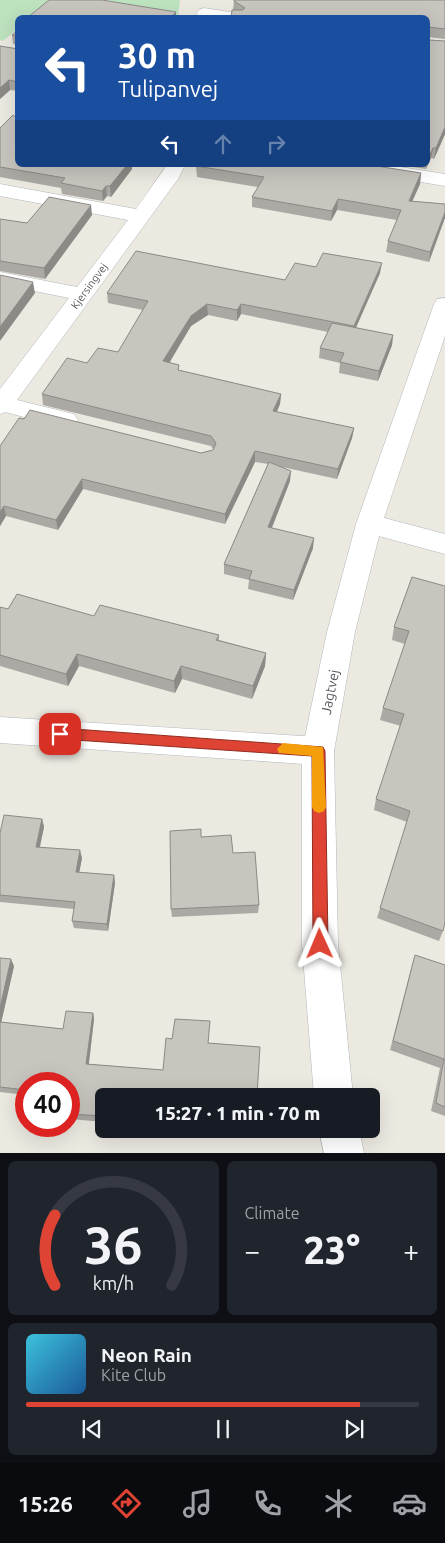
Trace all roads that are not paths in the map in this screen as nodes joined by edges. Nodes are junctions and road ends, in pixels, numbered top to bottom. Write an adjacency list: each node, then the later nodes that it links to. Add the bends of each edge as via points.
1 (204, 10): 2 (street)
2 (224, 15)
3 (175, 167): 7 (street, Kjersingvej)
4 (366, 167): 5 (street)
5 (445, 180)
6 (0, 190): 7 (street)
7 (140, 216): 9 (street, Kjersingvej)
8 (0, 278): 9 (street)
9 (83, 295): 11 (street, Kjersingvej)
10 (444, 307): 13 (street, Jagtvej)
11 (1, 405): 12 (street)
12 (88, 426)
13 (369, 524): 14 (street); 16 (street, Jagtvej, via 341,632)
14 (445, 544)
15 (0, 730): 16 (street)
16 (318, 751): 17 (street, Jagtvej, via 320,944)
17 (332, 1088)
18 (341, 1138): 19 (street)
19 (344, 1153)

